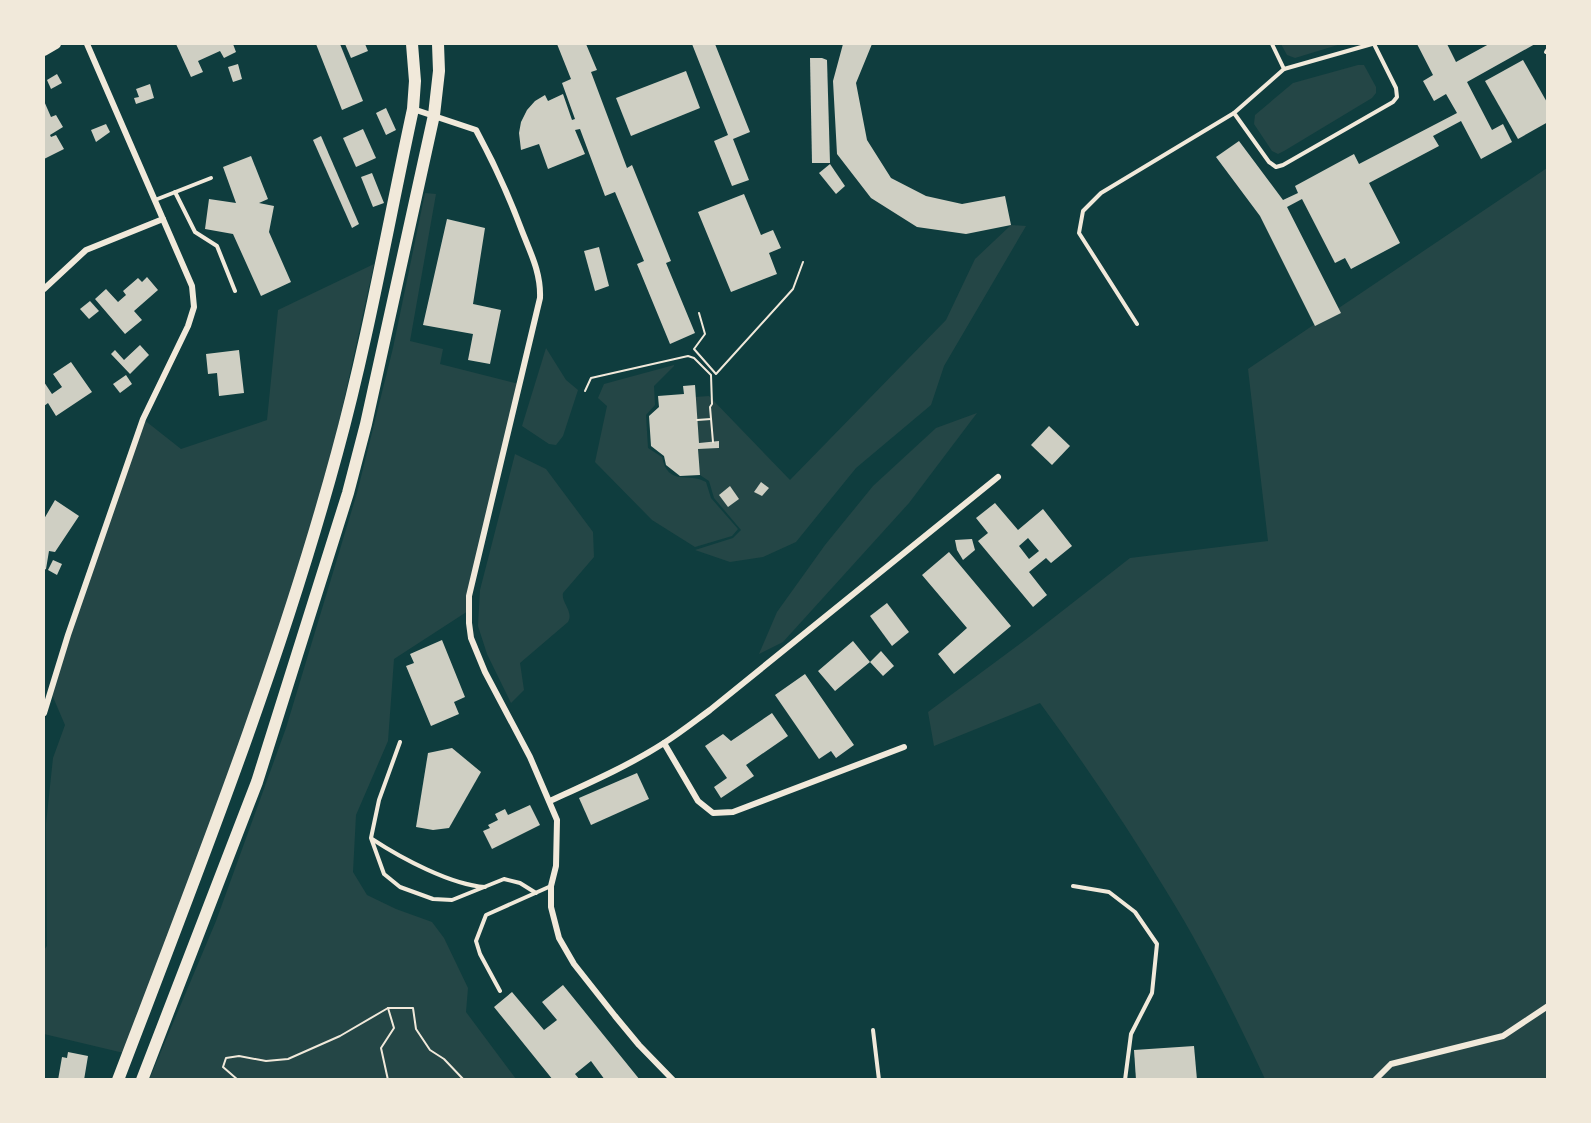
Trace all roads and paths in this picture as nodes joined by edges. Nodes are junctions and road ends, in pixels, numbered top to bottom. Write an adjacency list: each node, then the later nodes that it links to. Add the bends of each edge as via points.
1 (56, 44): 7 (main road)
2 (87, 44): 14 (street)
3 (412, 44): 9 (highway)
4 (438, 44): 11 (highway)
5 (1272, 44): 8 (lane)
6 (1373, 44): 8 (lane); 10 (lane, via 1397,97 1283,165 1275,167 1269,162)
7 (44, 51)
8 (1284, 69): 10 (lane)
9 (413, 109): 11 (street); 40 (highway, via 361,360 301,576 231,784)
10 (1234, 112): 20 (lane, via 1101,193 1083,211 1079,233)
11 (434, 115): 30 (street, via 476,130 510,199 540,278 540,298 472,577 468,611 471,638 485,672); 41 (highway, via 348,493 256,782)
12 (211, 178): 13 (lane)
13 (175, 192): 14 (lane); 18 (lane, via 193,229 217,246)
14 (154, 200): 15 (street)
15 (163, 219): 17 (street, via 86,250); 26 (street, via 192,286 194,307 143,419)
16 (803, 262): 19 (path, via 793,289 716,374 694,349 705,334)
17 (44, 289)
18 (235, 291)
19 (699, 313)
20 (1137, 324)
21 (585, 391): 22 (path, via 591,378 688,356 711,375)
22 (711, 419): 23 (path); 24 (path)
23 (697, 420)
24 (713, 442)
25 (998, 477): 28 (street)
26 (44, 713)
27 (400, 742): 31 (lane, via 379,800)
28 (664, 743): 29 (street, via 698,801 712,813 720,814 768,800); 30 (street)
29 (904, 747)
30 (550, 801): 32 (street, via 557,820 556,866)
31 (371, 838): 34 (lane, via 429,870 469,886); 34 (lane, via 384,874 400,887 433,899 452,900)
32 (551, 886): 35 (lane); 45 (street, via 551,907 565,951 615,1016)
33 (1073, 886): 47 (lane, via 1108,892 1135,912 1157,944 1152,993 1131,1034)
34 (487, 887): 35 (lane, via 504,879)
35 (536, 893): 36 (lane, via 486,915 476,942)
36 (501, 991)
37 (1548, 1006): 48 (street, via 1503,1036 1391,1064)
38 (388, 1008): 42 (path, via 340,1036 288,1059 226,1058 223,1068); 43 (path, via 394,1028 381,1048); 44 (path, via 413,1008 416,1029 430,1050)
39 (873, 1030): 46 (lane)
40 (118, 1080)
41 (142, 1080)
42 (238, 1080)
43 (388, 1080)
44 (464, 1080)
45 (673, 1080)
46 (879, 1080)
47 (1125, 1080)
48 (1375, 1080)

